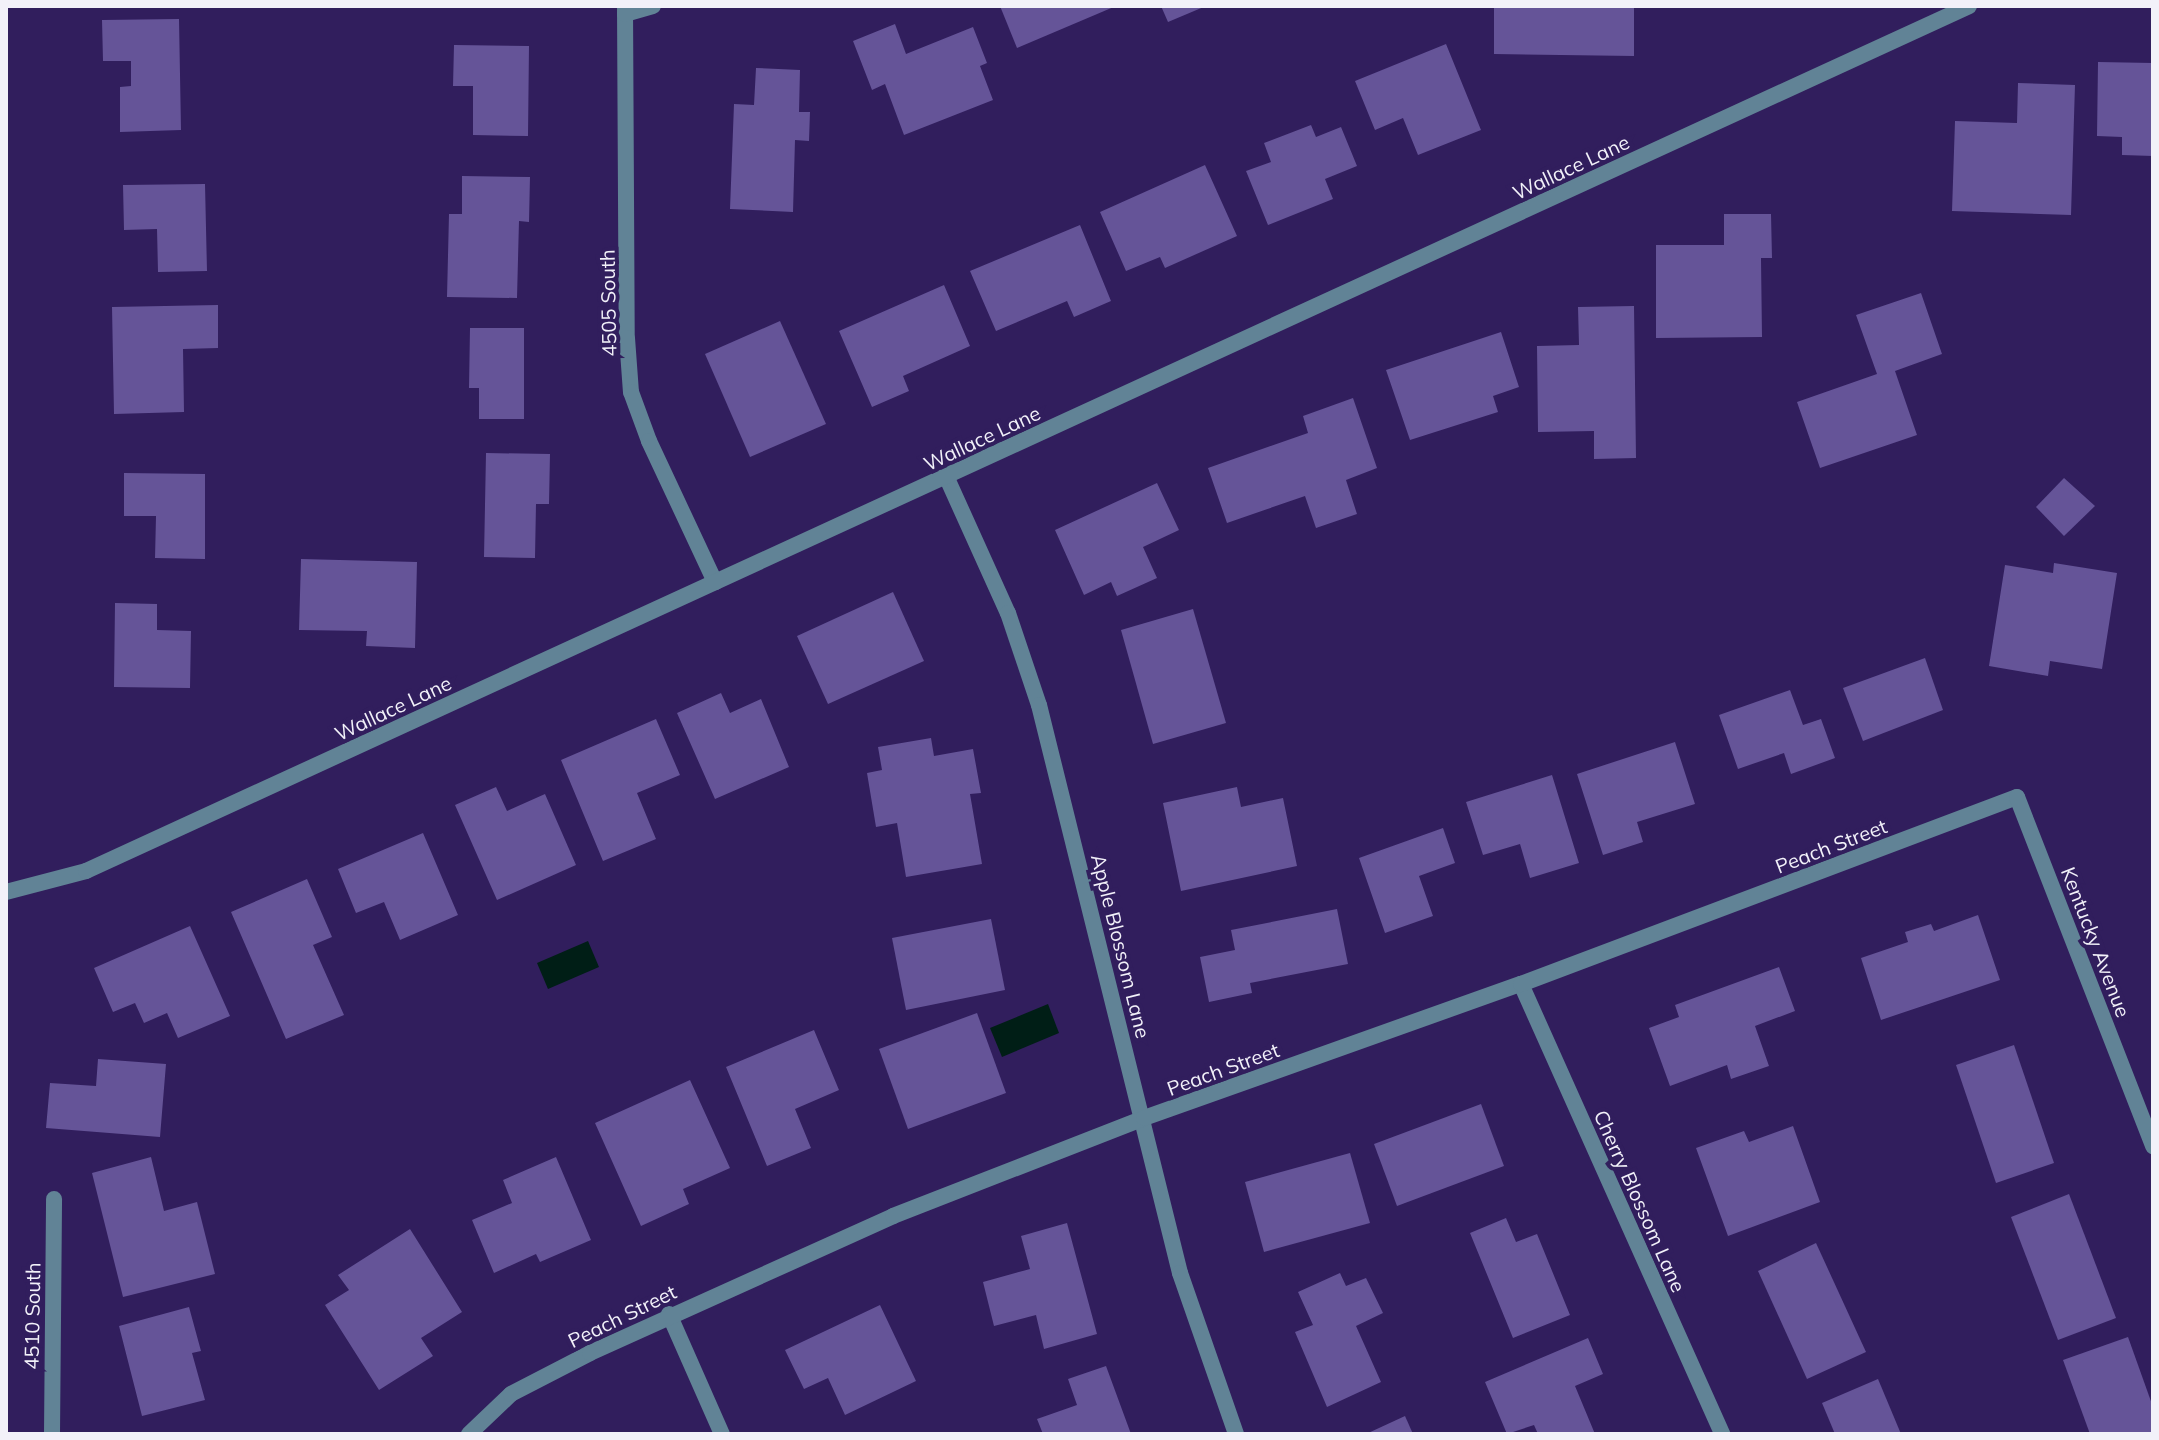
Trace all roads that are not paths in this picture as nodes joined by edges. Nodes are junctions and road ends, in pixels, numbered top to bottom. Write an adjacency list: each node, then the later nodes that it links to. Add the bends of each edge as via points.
1 (653, 6): 3 (street)
2 (1969, 6): 4 (street, Wallace Lane)
3 (625, 10): 5 (street, 4505 South, via 631,392)
4 (946, 476): 5 (street, Wallace Lane); 9 (street, Apple Blossom Lane, via 1008,613 1039,705)
5 (715, 582): 7 (street, Wallace Lane, via 86,871)
6 (2017, 797): 8 (street, Peach Street); 10 (street, Kentucky Avenue)
7 (6, 892)
8 (1521, 984): 9 (street, Peach Street); 17 (street, Cherry Blossom Lane)
9 (1144, 1118): 12 (street, Peach Street, via 893,1216); 16 (street, Apple Blossom Lane, via 1180,1273)
10 (2153, 1146)
11 (54, 1199): 13 (street, 4510 South)
12 (669, 1314): 14 (street, Peach Street, via 511,1394); 15 (street)
13 (52, 1434)
14 (469, 1434)
15 (722, 1434)
16 (1236, 1434)
17 (1722, 1434)

